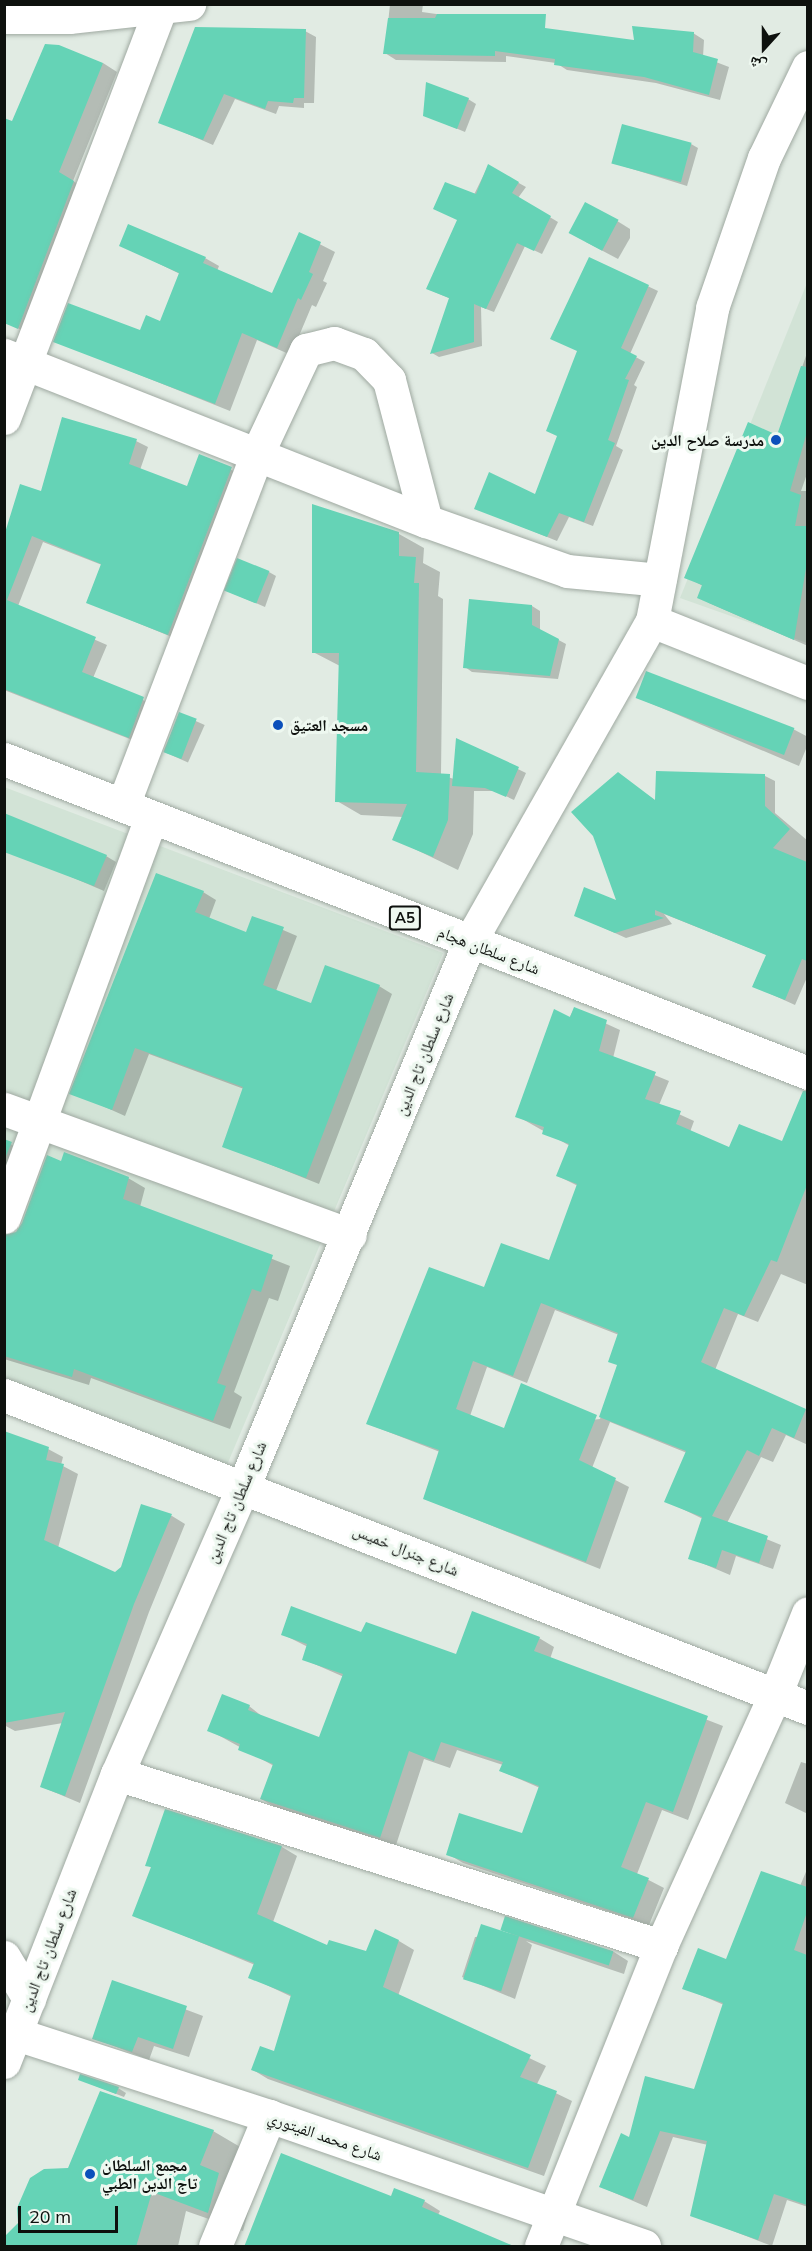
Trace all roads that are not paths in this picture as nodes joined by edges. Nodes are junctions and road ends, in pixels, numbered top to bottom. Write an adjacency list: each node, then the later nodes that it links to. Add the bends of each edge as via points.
1 (189, 4): 2 (main road)
2 (162, 5): 3 (main road, via 69,17); 5 (main road)
3 (4, 17)
4 (807, 67): 9 (main road, شارع سلطان تاج الدين, via 764,158 712,308)
5 (15, 359): 6 (main road); 7 (main road)
6 (4, 418)
7 (258, 452): 8 (main road); 8 (main road, via 306,350 334,343 364,354 390,380); 13 (main road)
8 (426, 521): 9 (main road, via 567,570)
9 (660, 580): 10 (main road, شارع سلطان تاج الدين)
10 (652, 621): 11 (main road); 14 (main road, شارع سلطان تاج الدين)
11 (807, 684)
12 (4, 759): 13 (main road, شارع سلطان هجام / A5)
13 (137, 811): 14 (main road, شارع سلطان هجام / A5); 17 (main road)
14 (469, 943): 15 (main road, شارع سلطان هجام / A5); 19 (main road, شارع سلطان تاج الدين)
15 (807, 1073)
16 (4, 1109): 17 (main road)
17 (38, 1120): 18 (main road); 19 (main road)
18 (4, 1217)
19 (350, 1235): 21 (main road, شارع سلطان تاج الدين)
20 (4, 1395): 21 (main road, شارع جنرال خميس)
21 (244, 1485): 23 (main road, شارع جنرال خميس); 25 (main road, شارع سلطان تاج الدين)
22 (807, 1613): 23 (main road)
23 (775, 1695): 24 (main road, شارع جنرال خميس); 26 (main road)
24 (807, 1708)
25 (117, 1774): 26 (main road); 28 (main road, شارع سلطان تاج الدين)
26 (662, 1946): 31 (main road)
27 (4, 1957): 28 (main road)
28 (29, 1999): 29 (main road, شارع سلطان تاج الدين)
29 (8, 2042): 30 (main road, شارع محمد الفيتوري)
30 (269, 2116): 31 (main road, شارع محمد الفيتوري); 32 (main road)
31 (553, 2216): 33 (main road); 34 (main road, شارع محمد الفيتوري)
32 (215, 2247)
33 (541, 2247)
34 (645, 2247)

